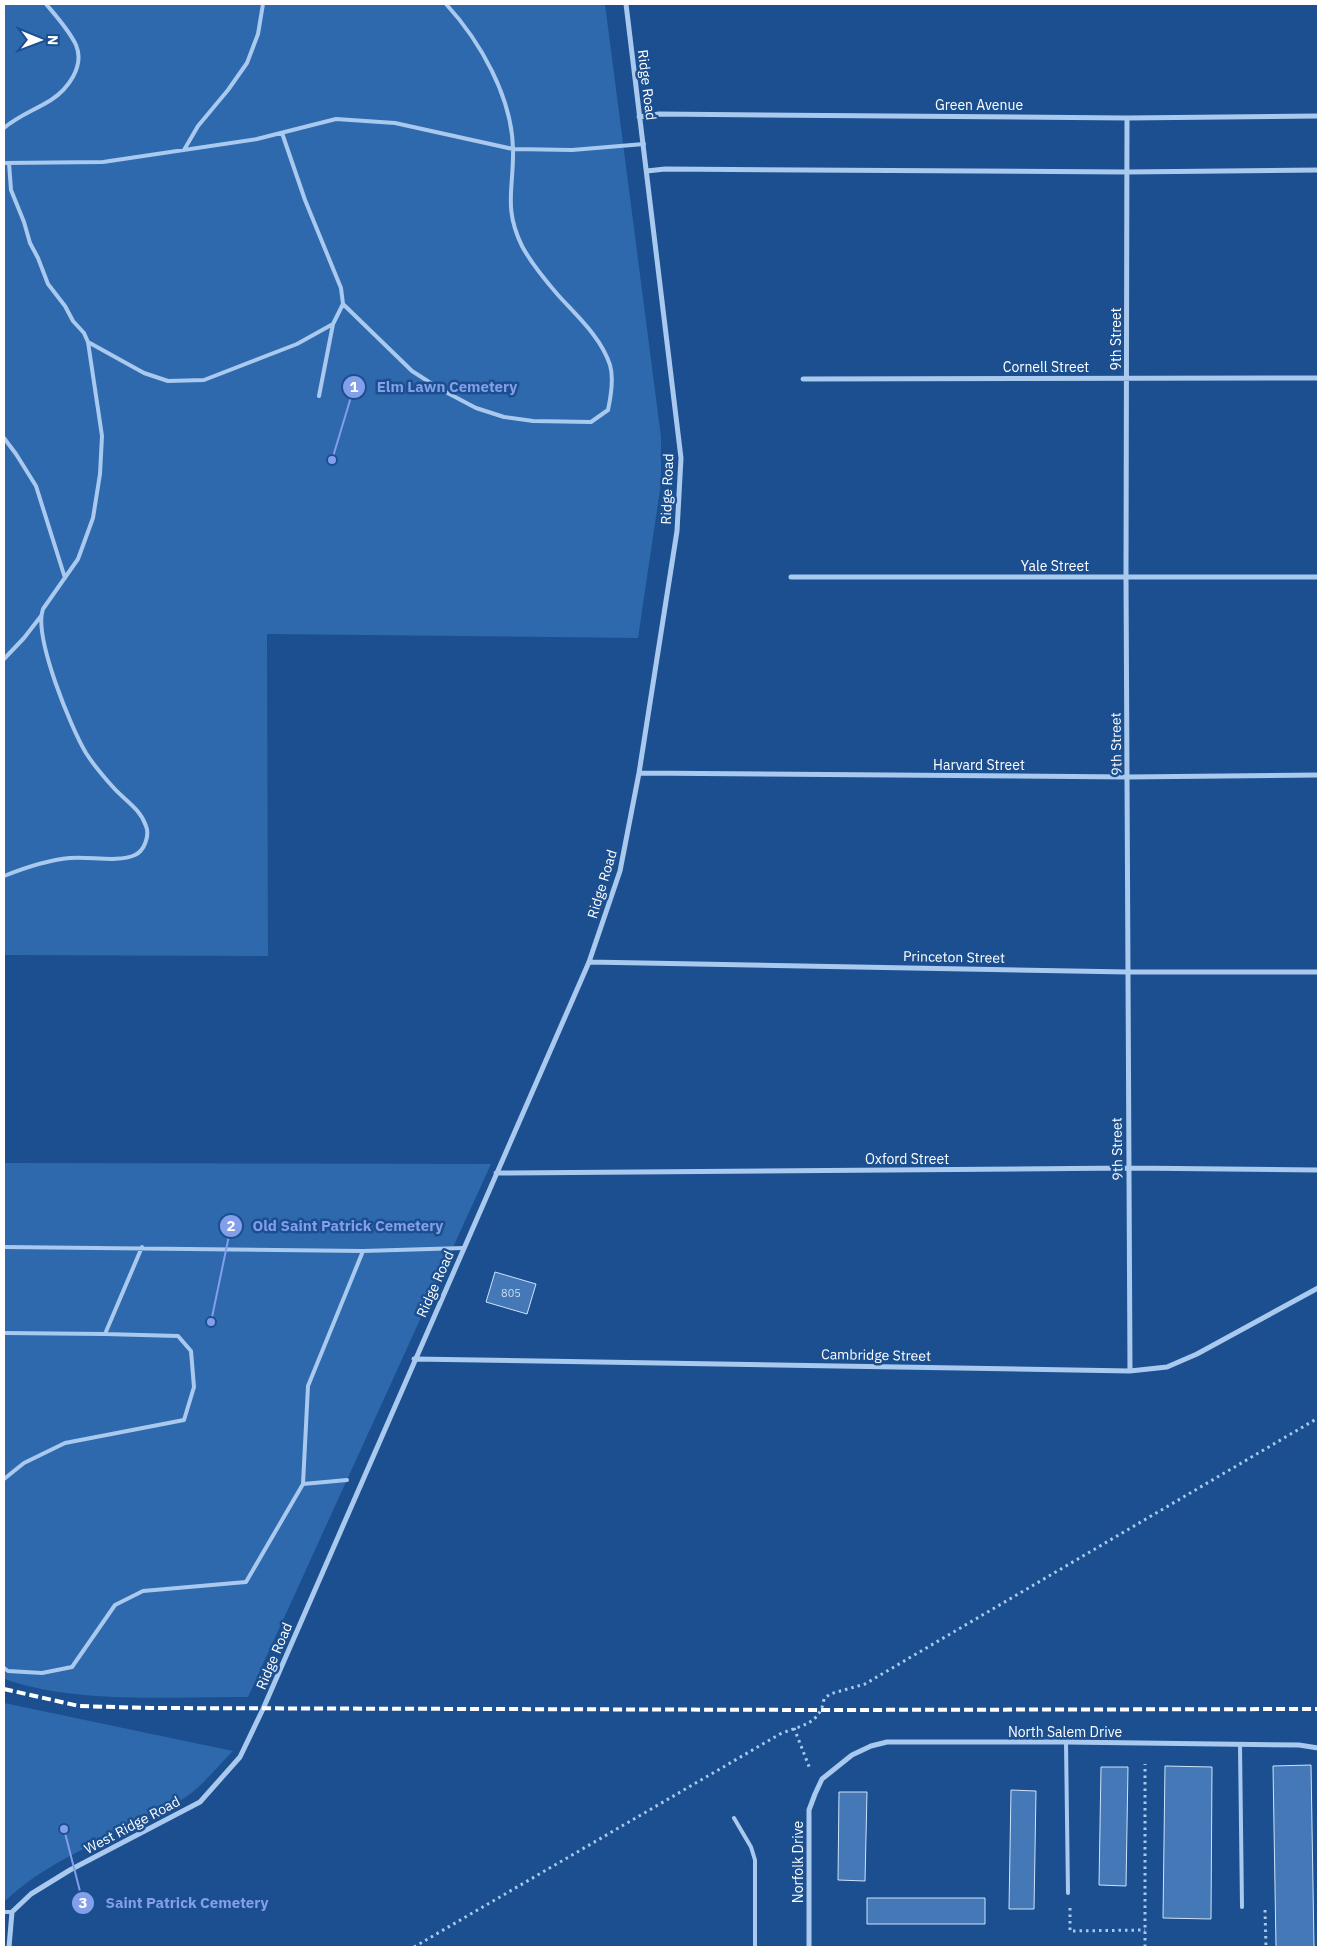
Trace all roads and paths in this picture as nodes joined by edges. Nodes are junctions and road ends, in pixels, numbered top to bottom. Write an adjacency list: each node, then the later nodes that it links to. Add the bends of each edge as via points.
1 (46, 4): 8 (lane, via 76,45 78,62 72,81 52,100)
2 (263, 4): 12 (lane, via 258,34 247,63 198,126)
3 (446, 4): 11 (lane, via 478,45 494,77 507,113)
4 (626, 4): 6 (street, Ridge Road)
5 (1318, 116): 7 (street, Green Avenue)
6 (640, 117): 7 (street, Green Avenue, via 659,114); 10 (street, Ridge Road)
7 (1127, 118): 17 (street, 9th Street)
8 (4, 128)
9 (282, 133): 11 (lane, via 336,119 386,122); 12 (lane); 18 (lane, via 341,288)
10 (644, 144): 11 (lane, via 572,150); 16 (street, Ridge Road)
11 (513, 148): 18 (lane, via 510,204 513,224 539,271 585,324 610,365 608,410 591,422 533,421 504,417 476,408 412,371)
12 (184, 150): 14 (lane, via 103,162)
13 (4, 163): 14 (lane)
14 (9, 163): 20 (lane, via 11,190 48,284)
15 (1318, 170): 17 (street)
16 (647, 171): 17 (street); 32 (street, Ridge Road, via 681,458 677,531)
17 (1127, 172): 21 (street, 9th Street)
18 (343, 304): 19 (lane)
19 (332, 324): 20 (lane, via 297,344 204,380 168,381 144,373); 24 (lane)
20 (88, 342): 29 (lane, via 102,436 100,474 94,518 78,559)
21 (1127, 378): 22 (street, Cornell Street); 23 (street, Cornell Street); 27 (street, 9th Street)
22 (1318, 378)
23 (803, 379)
24 (319, 396)
25 (4, 438): 29 (lane, via 36,486)
26 (791, 577): 27 (street, Yale Street)
27 (1126, 577): 28 (street, Yale Street); 34 (street, 9th Street)
28 (1318, 577)
29 (65, 578): 30 (lane)
30 (41, 616): 31 (lane); 35 (lane, via 44,644 56,684 86,752 112,788 133,805 147,826 148,835 143,848 135,855 69,858)
31 (4, 659)
32 (639, 773): 34 (street, Harvard Street); 36 (street, Ridge Road, via 620,871)
33 (1318, 775): 34 (street, Harvard Street)
34 (1128, 777): 37 (street, 9th Street)
35 (4, 876)
36 (589, 962): 37 (street, Princeton Street); 41 (street, Ridge Road)
37 (1127, 972): 38 (street, Princeton Street); 39 (street, 9th Street)
38 (1318, 972)
39 (1128, 1168): 40 (street, Oxford Street); 41 (street, Oxford Street); 50 (street, 9th Street)
40 (1318, 1170)
41 (496, 1173): 44 (street, Ridge Road)
42 (4, 1247): 43 (lane)
43 (142, 1247): 45 (lane); 48 (lane)
44 (463, 1248): 45 (lane); 49 (street, Ridge Road)
45 (363, 1252): 54 (lane, via 308,1386)
46 (1318, 1288): 50 (street, Cambridge Street, via 1198,1354 1167,1367)
47 (4, 1333): 48 (lane)
48 (105, 1334): 52 (lane, via 178,1336 191,1351 194,1387 184,1420 65,1443 24,1463)
49 (414, 1359): 50 (street, Cambridge Street); 56 (street, Ridge Road)
50 (1130, 1371)
51 (1318, 1418): 57 (path, via 865,1684 830,1694 824,1699 816,1719)
52 (4, 1479)
53 (347, 1480): 54 (lane)
54 (303, 1484): 55 (lane, via 246,1582 143,1591 115,1605 72,1667 42,1673)
55 (4, 1668)
56 (263, 1710): 70 (street, West Ridge Road, via 240,1757 200,1802 70,1870 31,1894)
57 (794, 1728): 62 (path); 73 (path)
58 (1066, 1742): 59 (street, North Salem Drive); 63 (street, North Salem Drive, via 887,1742 852,1755); 65 (lane)
59 (1240, 1745): 60 (street, North Salem Drive); 66 (lane)
60 (1318, 1748)
61 (1145, 1764): 71 (path)
62 (810, 1769)
63 (822, 1779): 75 (street, Norfolk Drive, via 809,1810)
64 (734, 1818): 74 (lane, via 751,1846 755,1860)
65 (1068, 1893)
66 (1242, 1907)
67 (1070, 1908): 71 (path, via 1070,1931)
68 (1265, 1910): 77 (path)
69 (4, 1912): 70 (lane)
70 (12, 1912): 72 (street)
71 (1145, 1930): 76 (path)
72 (9, 1947)
73 (414, 1947)
74 (755, 1947)
75 (808, 1947)
76 (1145, 1947)
77 (1266, 1947)

